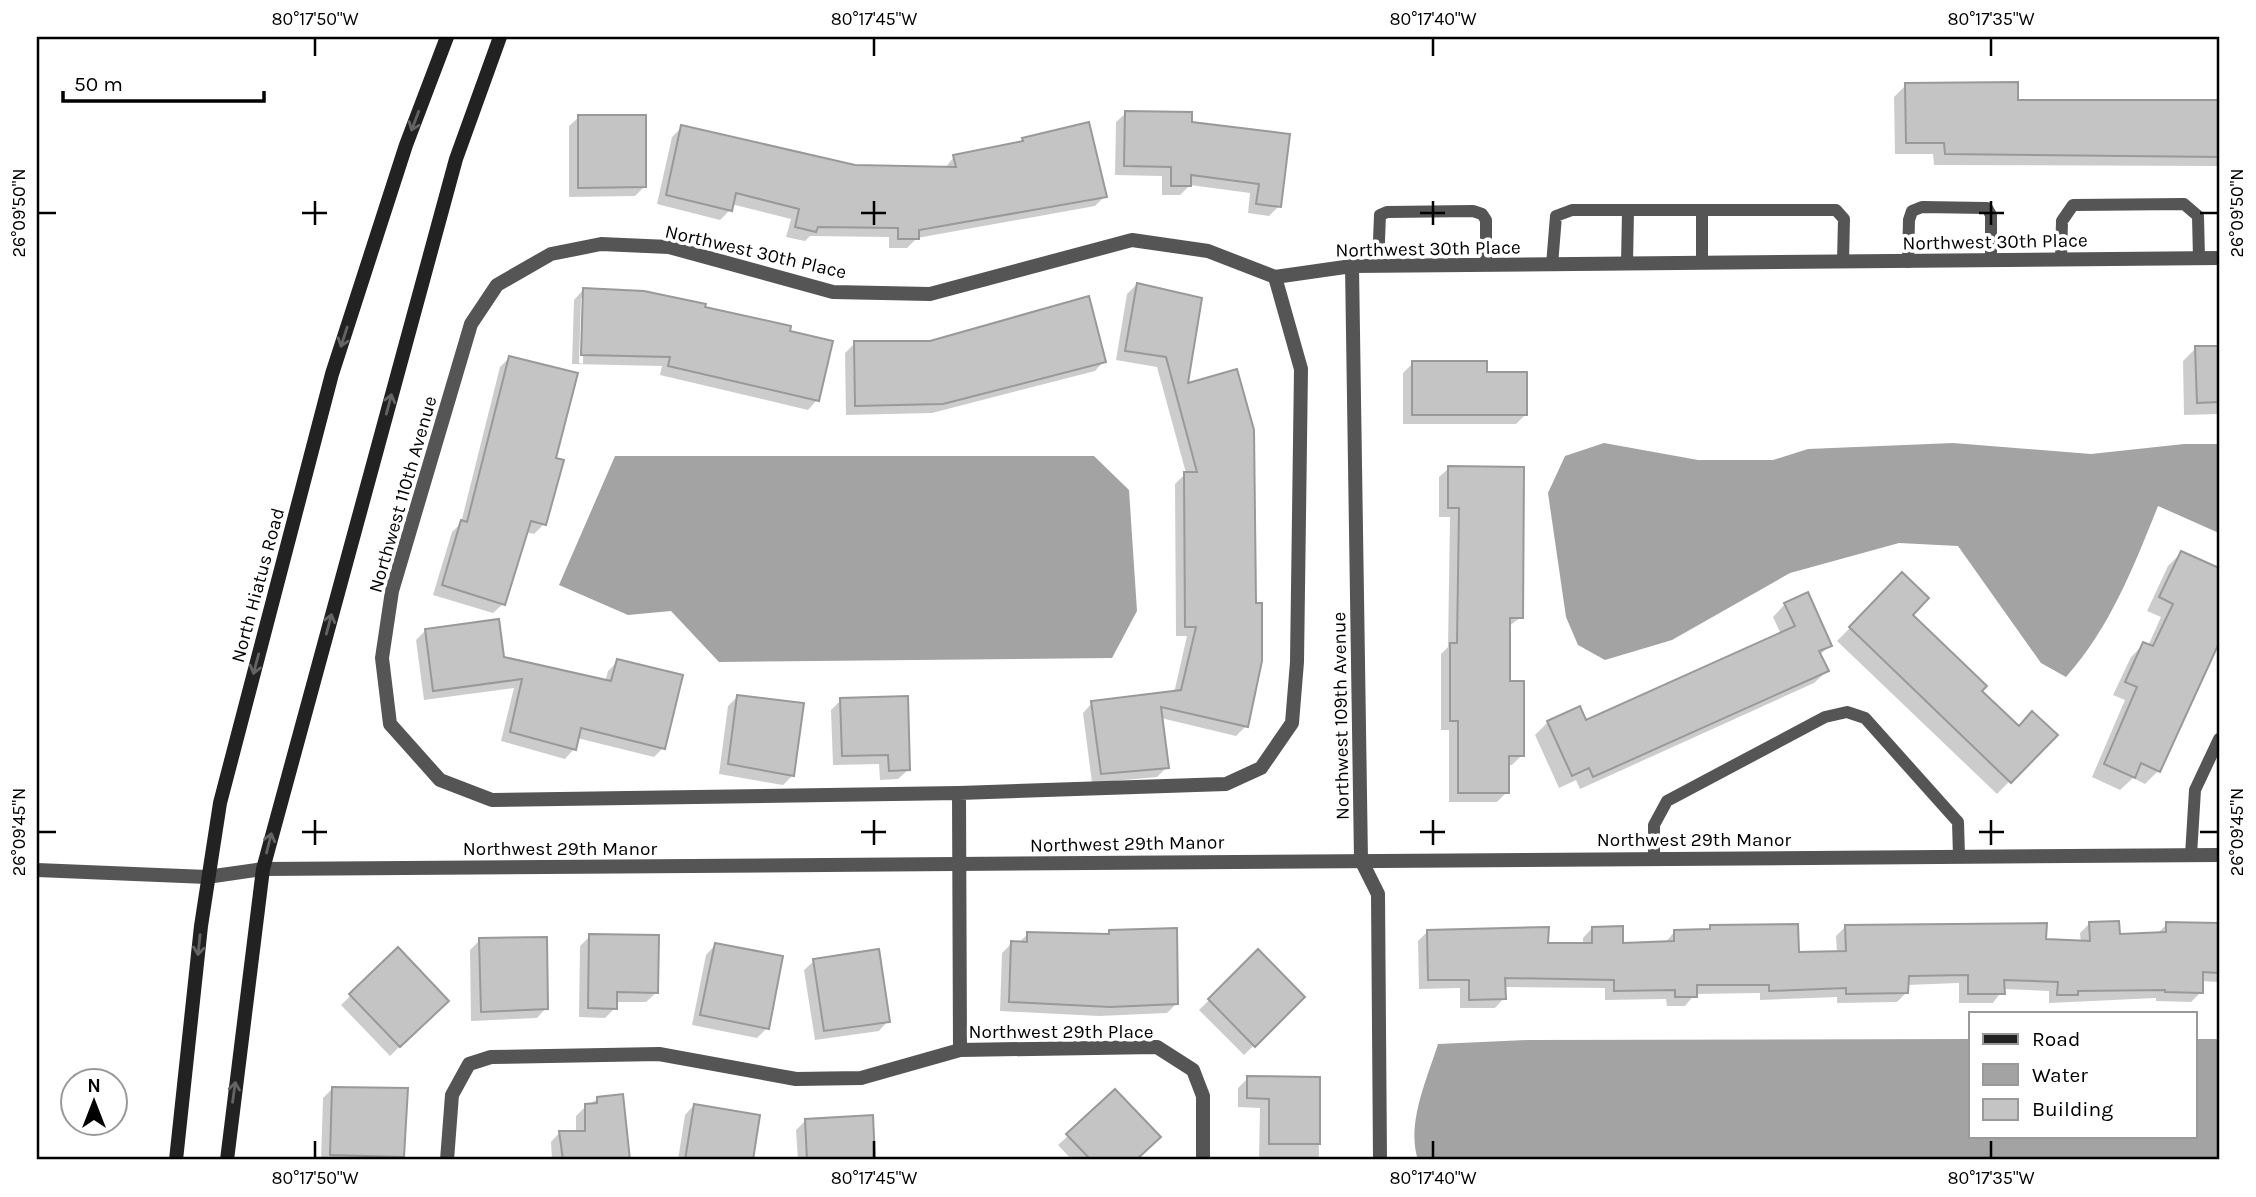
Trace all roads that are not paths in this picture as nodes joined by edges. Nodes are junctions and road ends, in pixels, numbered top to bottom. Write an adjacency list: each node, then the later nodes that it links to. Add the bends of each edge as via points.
1 (447, 37): 29 (main road, North Hiatus Road, one-way to 29, via 332,373 220,803)
2 (500, 37): 27 (main road, one-way to 2, via 456,159)
3 (1628, 211): 4 (lane); 12 (lane); 14 (lane, via 1560,213 1553,223)
4 (1702, 211): 9 (lane); 10 (lane, via 1836,210 1844,219)
5 (2199, 258): 6 (street, Northwest 30th Place); 7 (street, Northwest 30th Place); 7 (lane, via 2198,216 2185,204 2073,205 2062,221)
6 (2219, 258)
7 (2060, 260): 8 (street, Northwest 30th Place)
8 (1991, 261): 11 (street, Northwest 30th Place); 11 (lane, via 1987,208 1922,207 1912,211 1909,220)
9 (1702, 262): 10 (street, Northwest 30th Place); 12 (street, Northwest 30th Place)
10 (1843, 262): 11 (street, Northwest 30th Place)
11 (1908, 262)
12 (1627, 264): 14 (street, Northwest 30th Place)
13 (1486, 265): 14 (street, Northwest 30th Place); 16 (street, Northwest 30th Place); 16 (lane, via 1486,220 1482,214 1387,212 1380,215 1378,224)
14 (1552, 265)
15 (1352, 267): 16 (street, Northwest 30th Place); 17 (street, Northwest 30th Place); 25 (street, Northwest 109th Avenue)
16 (1378, 267)
17 (1275, 277): 18 (street, Northwest 30th Place, via 1208,251 1132,240 930,294 834,292 669,247 601,244 551,254); 20 (street, via 1301,369 1292,723 1261,768 1226,784)
18 (497, 285): 20 (street, Northwest 110th Avenue, via 471,324 392,591 382,659 390,724 440,780 492,800)
19 (2219, 739): 21 (lane, via 2195,790)
20 (959, 793): 26 (street)
21 (2191, 855): 22 (street, Northwest 29th Manor); 23 (street, Northwest 29th Manor)
22 (2219, 855)
23 (1959, 856): 24 (street, Northwest 29th Manor); 24 (lane, via 1958,822 1865,718 1847,712 1825,717 1667,801 1654,825)
24 (1654, 858): 25 (street, Northwest 29th Manor)
25 (1361, 860): 26 (street, Northwest 29th Manor); 35 (street, Northwest 109th Avenue, via 1378,894)
26 (960, 864): 27 (street, Northwest 29th Manor); 30 (street)
27 (263, 869): 29 (street, Northwest 29th Manor); 32 (main road, one-way to 27)
28 (37, 870): 29 (street, Northwest 29th Manor)
29 (207, 877): 31 (main road, North Hiatus Road, one-way to 31)
30 (960, 1050): 33 (street, Northwest 29th Place, via 861,1078 796,1079 659,1055 491,1057 469,1064 452,1095); 34 (street, Northwest 29th Place, via 1157,1047 1193,1070 1203,1096)
31 (176, 1160)
32 (227, 1160)
33 (447, 1160)
34 (1203, 1160)
35 (1380, 1160)

